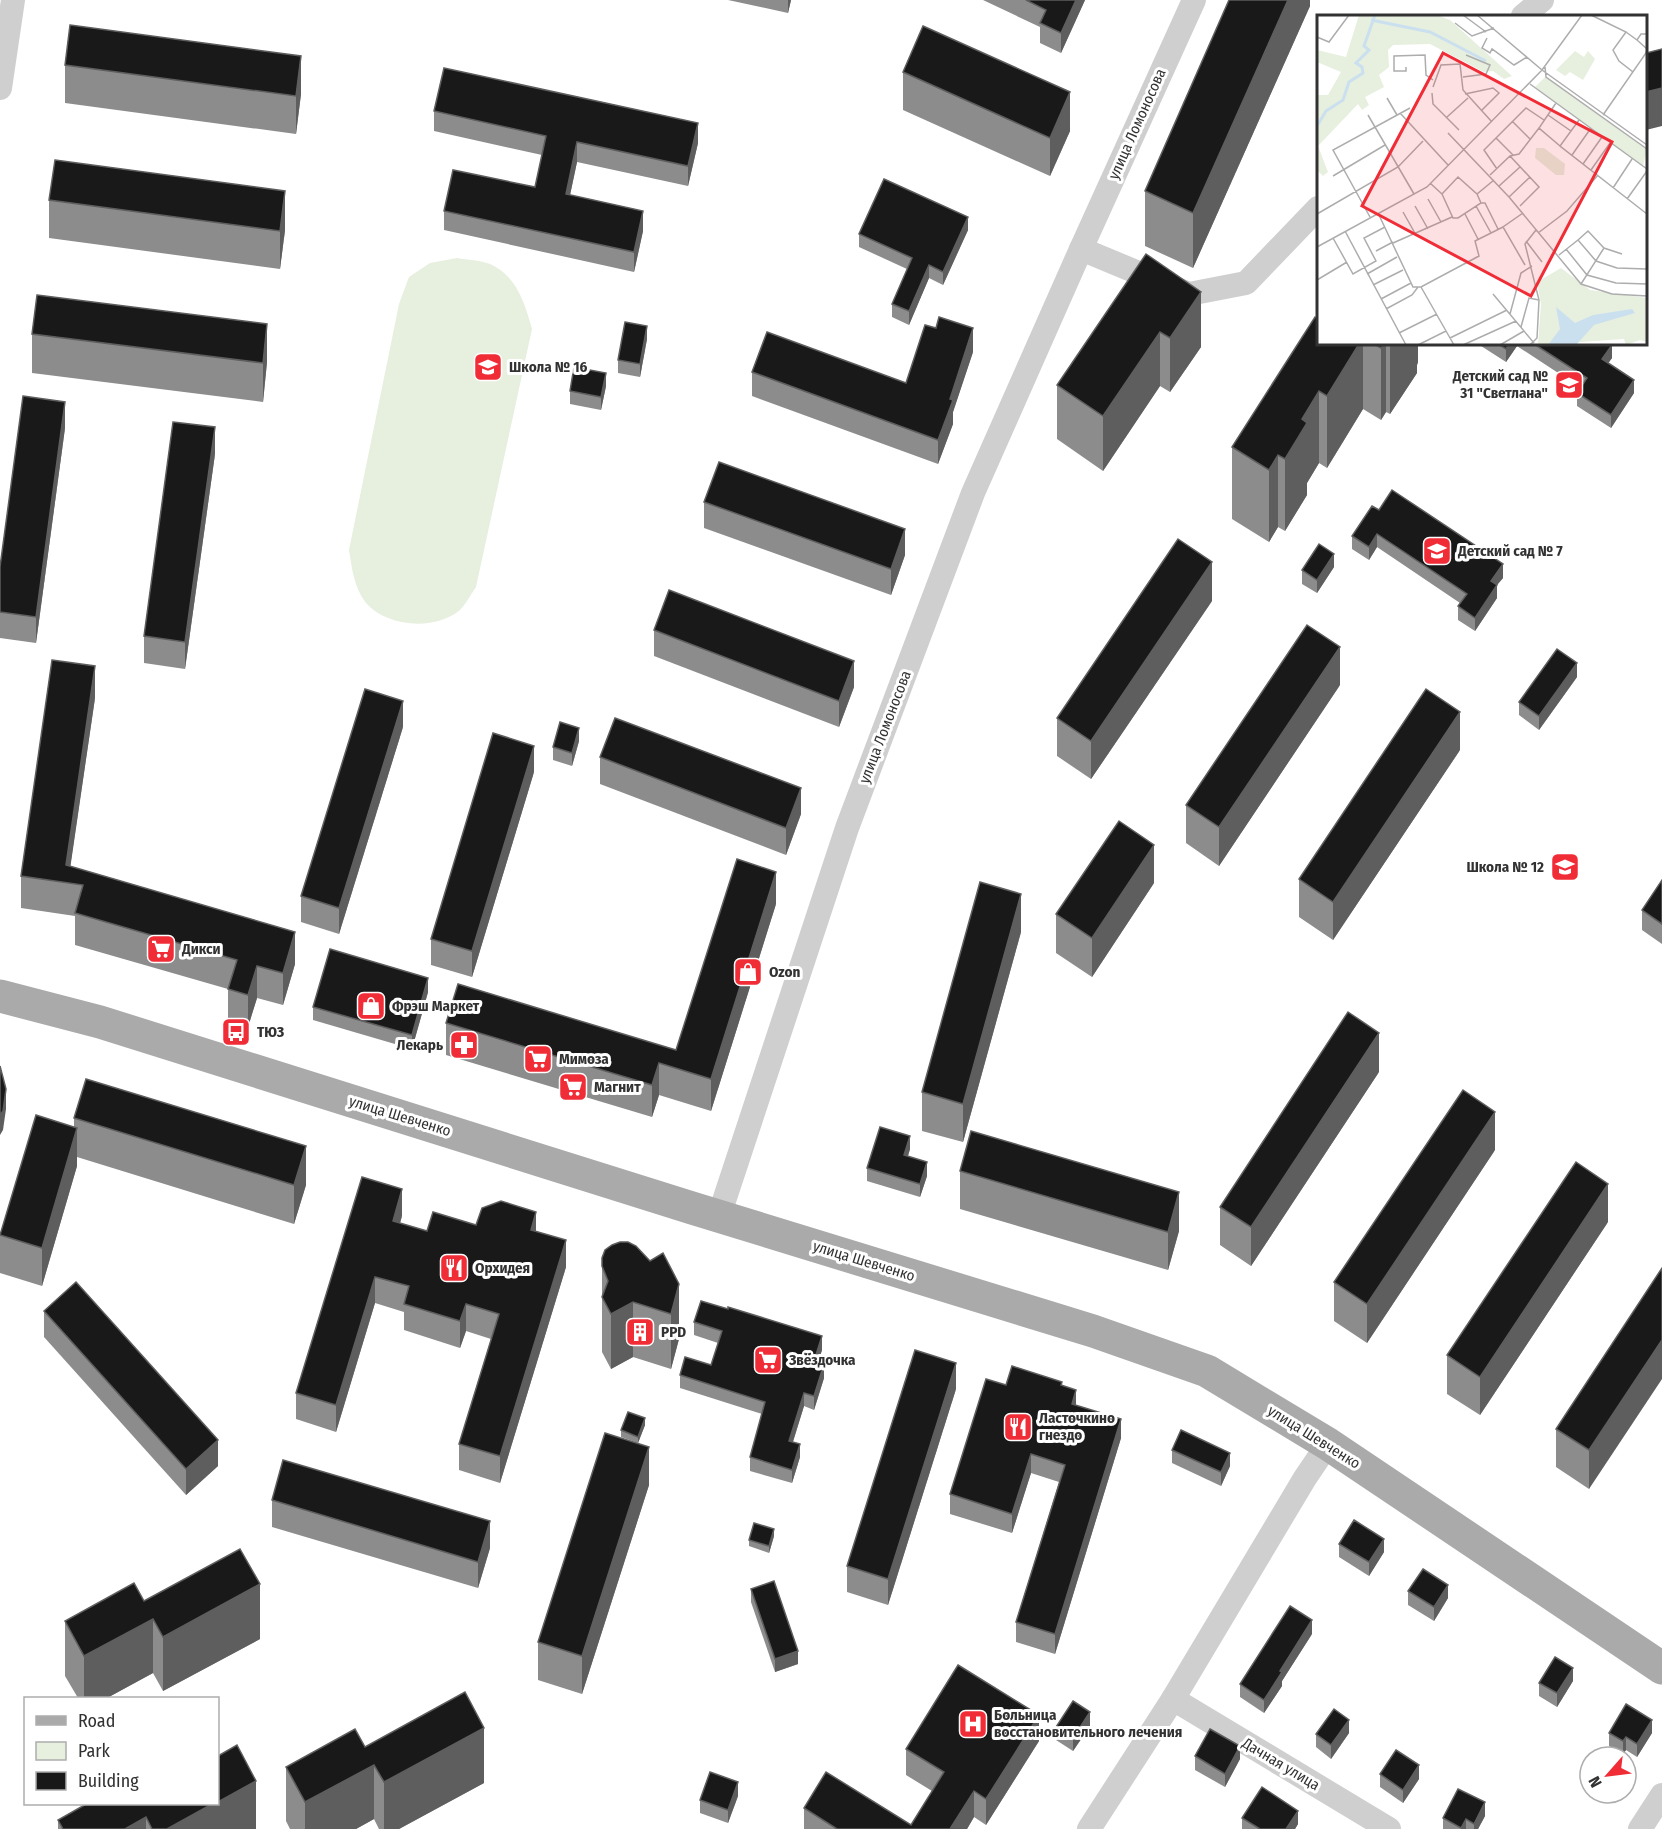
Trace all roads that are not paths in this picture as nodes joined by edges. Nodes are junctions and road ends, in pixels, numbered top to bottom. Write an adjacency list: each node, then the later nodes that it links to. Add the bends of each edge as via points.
1 (13, 0): 5 (street)
2 (1194, 0): 7 (street, улица Ломоносова)
3 (1542, 0): 4 (street)
4 (1523, 15)
5 (0, 88)
6 (1317, 209): 7 (street, via 1246,282 1189,294)
7 (1080, 249): 9 (street, улица Ломоносова, via 973,494 847,828)
8 (0, 996): 9 (main road, улица Шевченко, via 100,1022)
9 (719, 1216): 10 (main road, улица Шевченко, via 1093,1331 1207,1371)
10 (1328, 1444): 11 (main road, улица Шевченко); 12 (street)
11 (1662, 1668)
12 (1173, 1699): 14 (street); 15 (street, Дачная улица)
13 (1662, 1795): 16 (street)
14 (1089, 1829)
15 (1389, 1829)
16 (1640, 1829)

